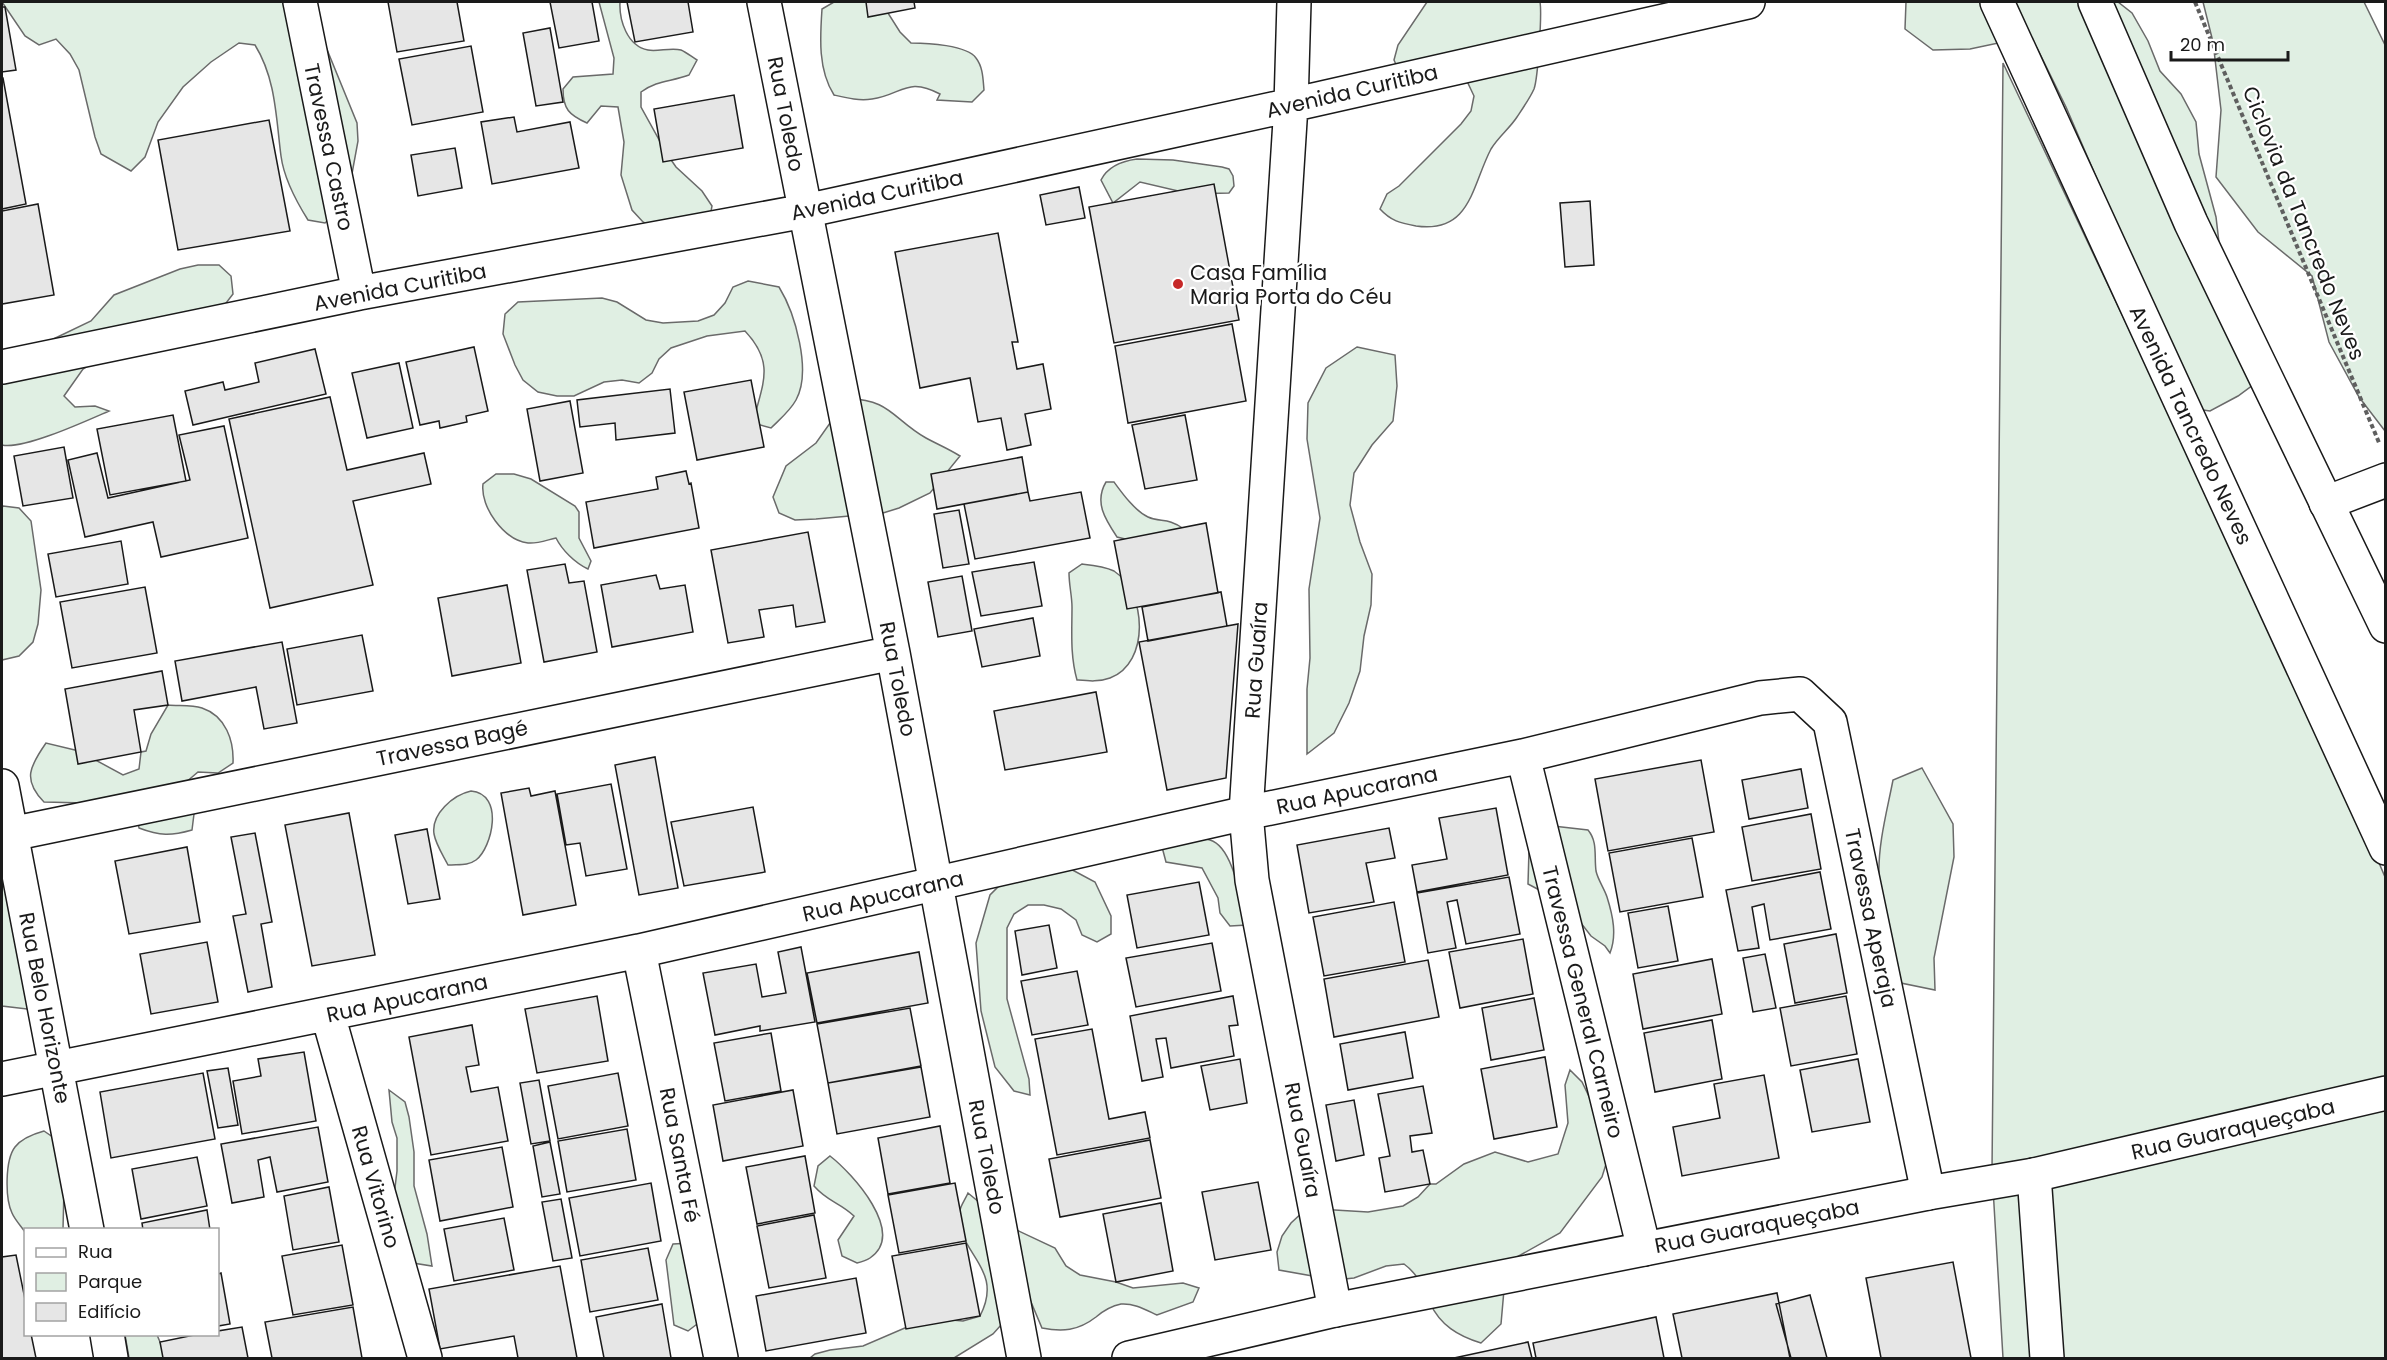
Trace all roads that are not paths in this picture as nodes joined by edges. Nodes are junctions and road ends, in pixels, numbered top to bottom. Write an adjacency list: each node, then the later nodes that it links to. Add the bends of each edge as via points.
1 (300, 2): 9 (street, Travessa Castro)
2 (764, 2): 8 (street, Rua Toledo)
3 (1294, 2): 7 (street, Rua Guaíra)
4 (1748, 2): 7 (street, Avenida Curitiba)
5 (1996, 2): 18 (street, Avenida Tancredo Neves)
6 (2095, 2): 12 (street, via 2190,223)
7 (1291, 105): 8 (street, Avenida Curitiba); 19 (street, Rua Guaíra)
8 (804, 211): 9 (street, Avenida Curitiba); 14 (street, Rua Toledo)
9 (359, 293): 10 (street, Avenida Curitiba)
10 (2, 367)
11 (2384, 465): 12 (street)
12 (2326, 503): 13 (street)
13 (2385, 626)
14 (893, 653): 20 (street, Travessa Bagé); 22 (street, Rua Toledo)
15 (1760, 698): 16 (street, Rua Apucarana); 29 (street, Travessa Aperaja, via 1800,694 1830,722)
16 (1522, 756): 19 (street, Rua Apucarana); 31 (street, Travessa General Carneiro)
17 (2, 786): 20 (street, Rua Belo Horizonte)
18 (2376, 795): 21 (street, Avenida Tancredo Neves)
19 (1246, 813): 22 (street, Rua Apucarana); 32 (street, Rua Guaíra, via 1252,880)
20 (11, 834): 25 (street, Rua Belo Horizonte)
21 (2385, 848)
22 (936, 884): 23 (street, Rua Apucarana); 37 (street, Rua Toledo)
23 (639, 951): 24 (street, Rua Apucarana); 36 (street, Rua Santa Fé)
24 (328, 1015): 25 (street, Rua Apucarana); 35 (street, Rua Vitorino)
25 (57, 1068): 26 (street, Rua Apucarana); 30 (street, Rua Belo Horizonte)
26 (2, 1079)
27 (2385, 1093): 28 (street, Rua Guaraqueçaba)
28 (2034, 1175): 29 (street, Rua Guaraqueçaba); 39 (street)
29 (1928, 1193): 31 (street, Rua Guaraqueçaba)
30 (87, 1228)
31 (1644, 1249): 32 (street, Rua Guaraqueçaba)
32 (1335, 1310): 38 (street, Rua Guaraqueçaba)
33 (107, 1336): 34 (street)
34 (111, 1359)
35 (425, 1359)
36 (721, 1359)
37 (1024, 1359)
38 (1128, 1359)
39 (2048, 1359)

